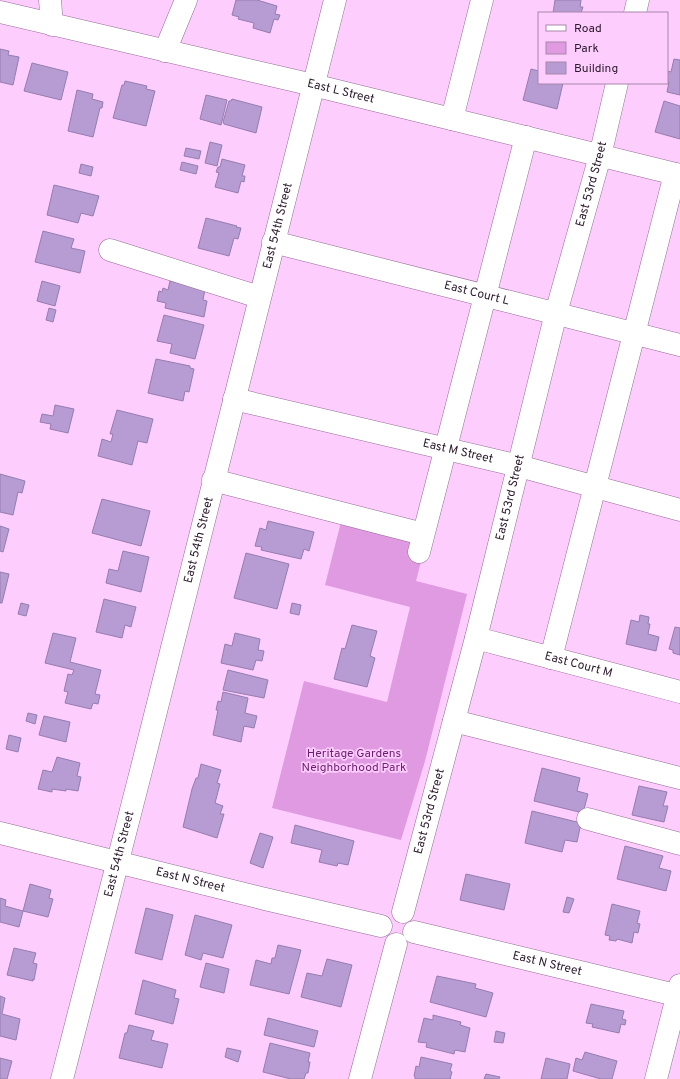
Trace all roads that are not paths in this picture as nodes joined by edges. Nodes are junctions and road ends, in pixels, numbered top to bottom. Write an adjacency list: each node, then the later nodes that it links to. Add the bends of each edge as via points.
1 (50, 0): 8 (street)
2 (186, 0): 9 (street)
3 (334, 0): 11 (street, East 54th Street)
4 (482, 0): 12 (street)
5 (638, 0): 7 (street)
6 (0, 12): 8 (street, East L Street)
7 (634, 12)
8 (52, 25): 9 (street, East L Street)
9 (165, 51): 11 (street, East L Street)
10 (617, 84): 14 (street, East 53rd Street)
11 (313, 85): 12 (street, East L Street); 16 (street, East 54th Street)
12 (452, 119): 13 (street, East L Street)
13 (526, 137): 14 (street, East L Street); 18 (street)
14 (600, 156): 15 (street, East L Street); 20 (street, East 53rd Street)
15 (678, 175): 21 (street)
16 (273, 242): 18 (street, East Court L); 19 (street, East 54th Street)
17 (110, 250): 19 (street)
18 (485, 295): 20 (street, East Court L); 24 (street)
19 (260, 297): 23 (street, East 54th Street)
20 (556, 313): 21 (street, East Court L); 25 (street, East 53rd Street)
21 (634, 333): 22 (street, East Court L); 27 (street)
22 (680, 345)
23 (234, 399): 24 (street, East M Street); 26 (street, East 54th Street)
24 (445, 449): 25 (street, East M Street); 26 (street, via 421,543)
25 (519, 466): 27 (street, East M Street); 29 (street, East 53rd Street)
26 (214, 480): 37 (street, East 54th Street)
27 (595, 487): 28 (street, East M Street); 30 (street)
28 (680, 510)
29 (476, 638): 30 (street, East Court M); 32 (street, East 53rd Street)
30 (551, 658): 31 (street, East Court M)
31 (680, 692)
32 (454, 721): 33 (street); 38 (street, East 53rd Street)
33 (680, 778)
34 (588, 819): 36 (street)
35 (0, 832): 37 (street, East N Street)
36 (680, 844)
37 (116, 861): 39 (street, East N Street, via 265,900); 43 (street, East 54th Street)
38 (404, 912): 39 (street, via 389,913); 40 (street, via 414,922)
39 (381, 926): 41 (street, via 386,940)
40 (414, 932): 41 (street, via 407,941); 42 (street, East N Street)
41 (396, 944): 44 (street)
42 (679, 992): 45 (street)
43 (62, 1079)
44 (360, 1079)
45 (656, 1079)

